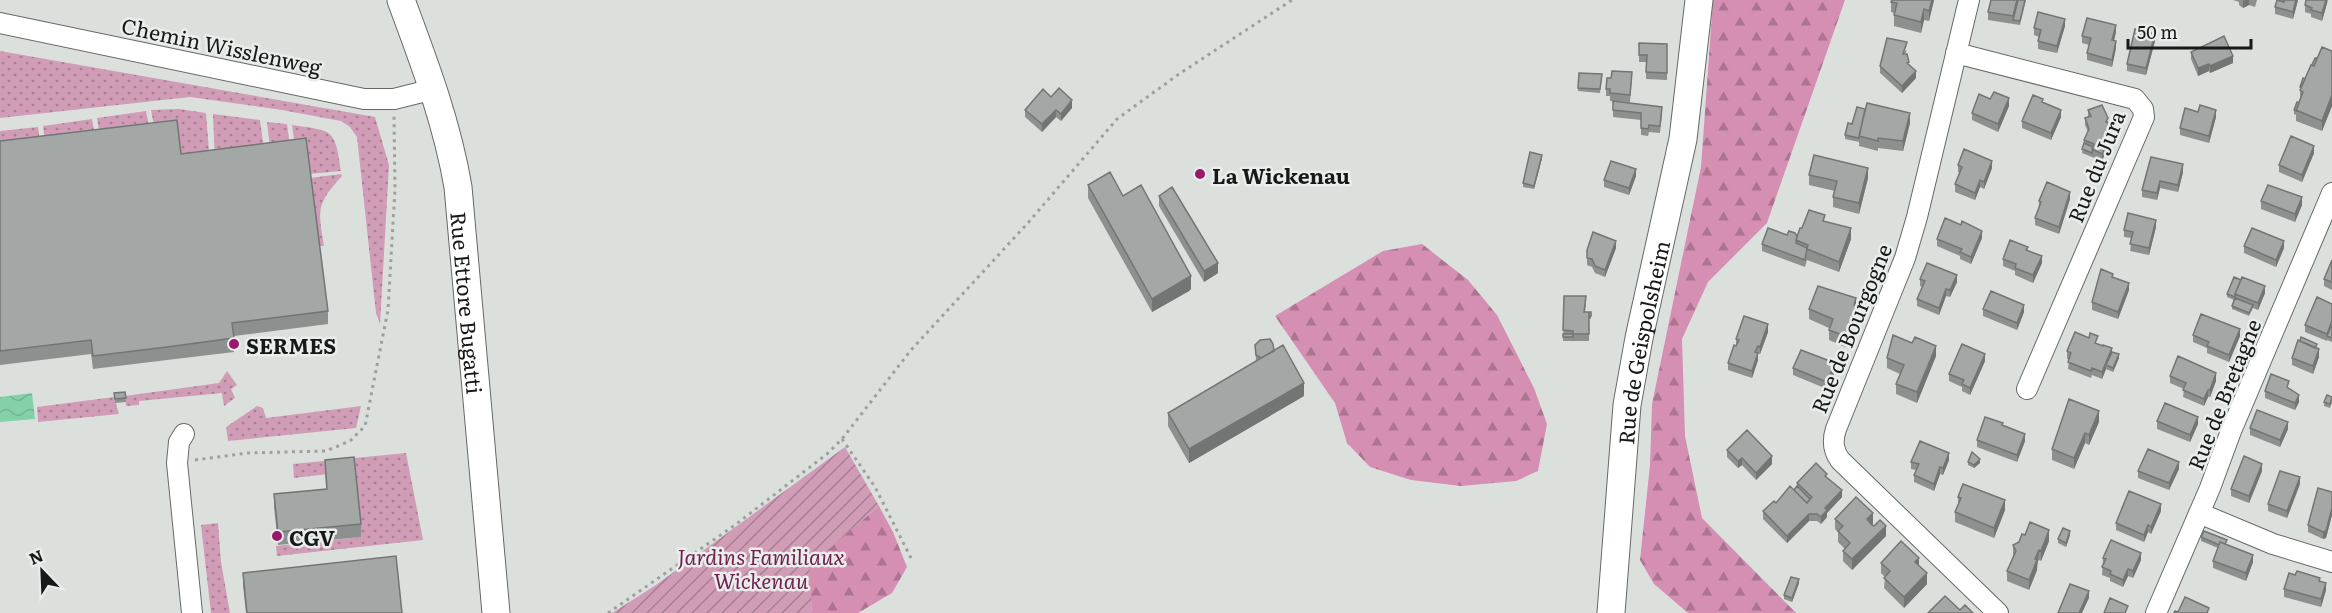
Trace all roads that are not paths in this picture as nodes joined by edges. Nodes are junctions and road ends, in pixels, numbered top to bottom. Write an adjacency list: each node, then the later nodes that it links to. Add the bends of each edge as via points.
1 (401, 0): 8 (main road, Rue Ettore Bugatti)
2 (1685, 0): 7 (main road, Rue de Geispolsheim)
3 (1699, 0): 7 (main road, Rue de Geispolsheim)
4 (1969, 0): 6 (street, Rue de Bourgogne)
5 (0, 23): 8 (street, Chemin Wisslenweg, via 364,99 394,99)
6 (1956, 53): 10 (street, Rue du Jura, via 2135,99 2143,109 2144,117); 17 (street, Rue de Bourgogne, via 1905,258 1833,442 1840,460)
7 (1689, 74): 16 (main road, Rue de Geispolsheim, via 1683,139 1628,405)
8 (434, 89): 15 (main road, Rue Ettore Bugatti, via 458,187)
9 (2331, 196): 12 (street, Rue de Bretagne)
10 (2027, 389)
11 (184, 434): 14 (street, via 177,463)
12 (2199, 513): 13 (street, via 2273,544); 18 (street, Rue de Bretagne)
13 (2332, 562)
14 (192, 613)
15 (496, 613)
16 (1611, 613)
17 (1998, 613)
18 (2156, 613)

